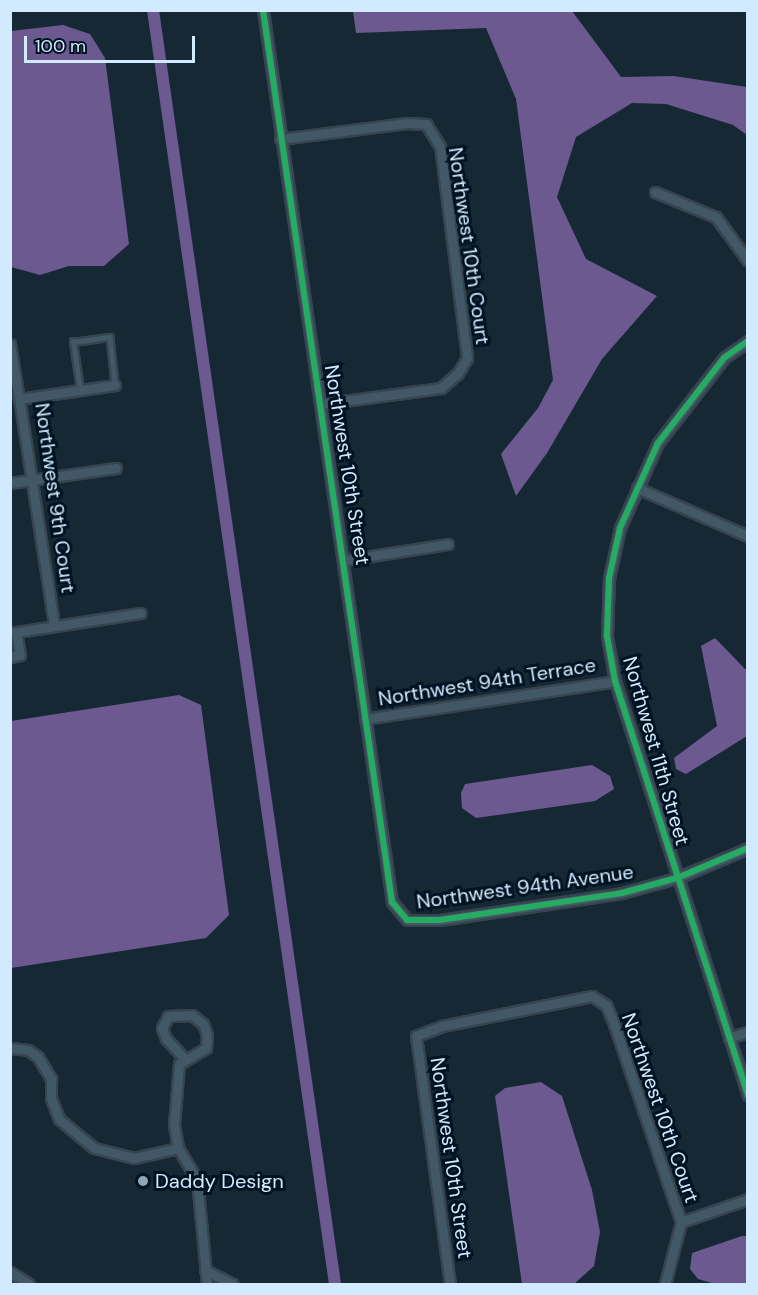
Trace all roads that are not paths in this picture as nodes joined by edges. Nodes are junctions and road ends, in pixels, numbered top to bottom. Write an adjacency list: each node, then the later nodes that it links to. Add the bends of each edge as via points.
1 (263, 10): 2 (street, Northwest 10th Street)
2 (280, 139): 10 (street, Northwest 10th Street); 10 (street, Northwest 10th Court, via 407,123 426,124 440,146 467,358 458,373 441,388)
3 (655, 192): 4 (street, via 716,217)
4 (747, 261)
5 (747, 341): 14 (street, Northwest 11th Street, via 724,358 686,402 658,443)
6 (10, 344): 9 (street)
7 (115, 385): 8 (street, Northwest 9th Court); 8 (lane, via 110,337 73,342)
8 (80, 390): 9 (street, Northwest 9th Court)
9 (19, 399): 12 (street, Northwest 9th Court)
10 (321, 404): 17 (street, Northwest 10th Street)
11 (116, 468): 12 (street)
12 (31, 480): 13 (street); 19 (street, Northwest 9th Court)
13 (10, 483)
14 (636, 488): 15 (street); 22 (street, Northwest 11th Street, via 620,528 609,578 607,636)
15 (747, 536)
16 (448, 544): 17 (street)
17 (345, 560): 23 (street, Northwest 10th Street)
18 (140, 613): 19 (street)
19 (54, 624): 20 (street)
20 (13, 632): 21 (street, via 20,655)
21 (10, 657)
22 (615, 681): 23 (street, Northwest 94th Terrace); 25 (street, Northwest 11th Street)
23 (365, 719): 26 (street, Northwest 10th Street, via 392,902)
24 (747, 848): 25 (street, Northwest 94th Avenue)
25 (677, 878): 26 (street, Northwest 94th Avenue, via 622,893 440,920); 29 (street, Northwest 11th Street)
26 (407, 920)
27 (606, 1005): 35 (street, Northwest 10th Court); 41 (street, Northwest 10th Street, via 592,996 442,1026 416,1036)
28 (747, 1032): 29 (street)
29 (729, 1038): 32 (street, Northwest 11th Street)
30 (10, 1048): 33 (street, via 28,1050 46,1067 59,1119 94,1148 134,1158)
31 (184, 1058): 31 (street, via 166,1039 162,1028 168,1016 192,1015 203,1024 206,1048 197,1056); 33 (street, via 178,1064 174,1125)
32 (747, 1095)
33 (178, 1148): 36 (street, via 198,1180)
34 (747, 1198): 35 (street)
35 (681, 1222): 42 (street)
36 (205, 1270): 39 (street); 40 (street)
37 (10, 1272): 38 (street)
38 (29, 1284)
39 (207, 1284)
40 (232, 1284)
41 (450, 1284)
42 (665, 1284)

